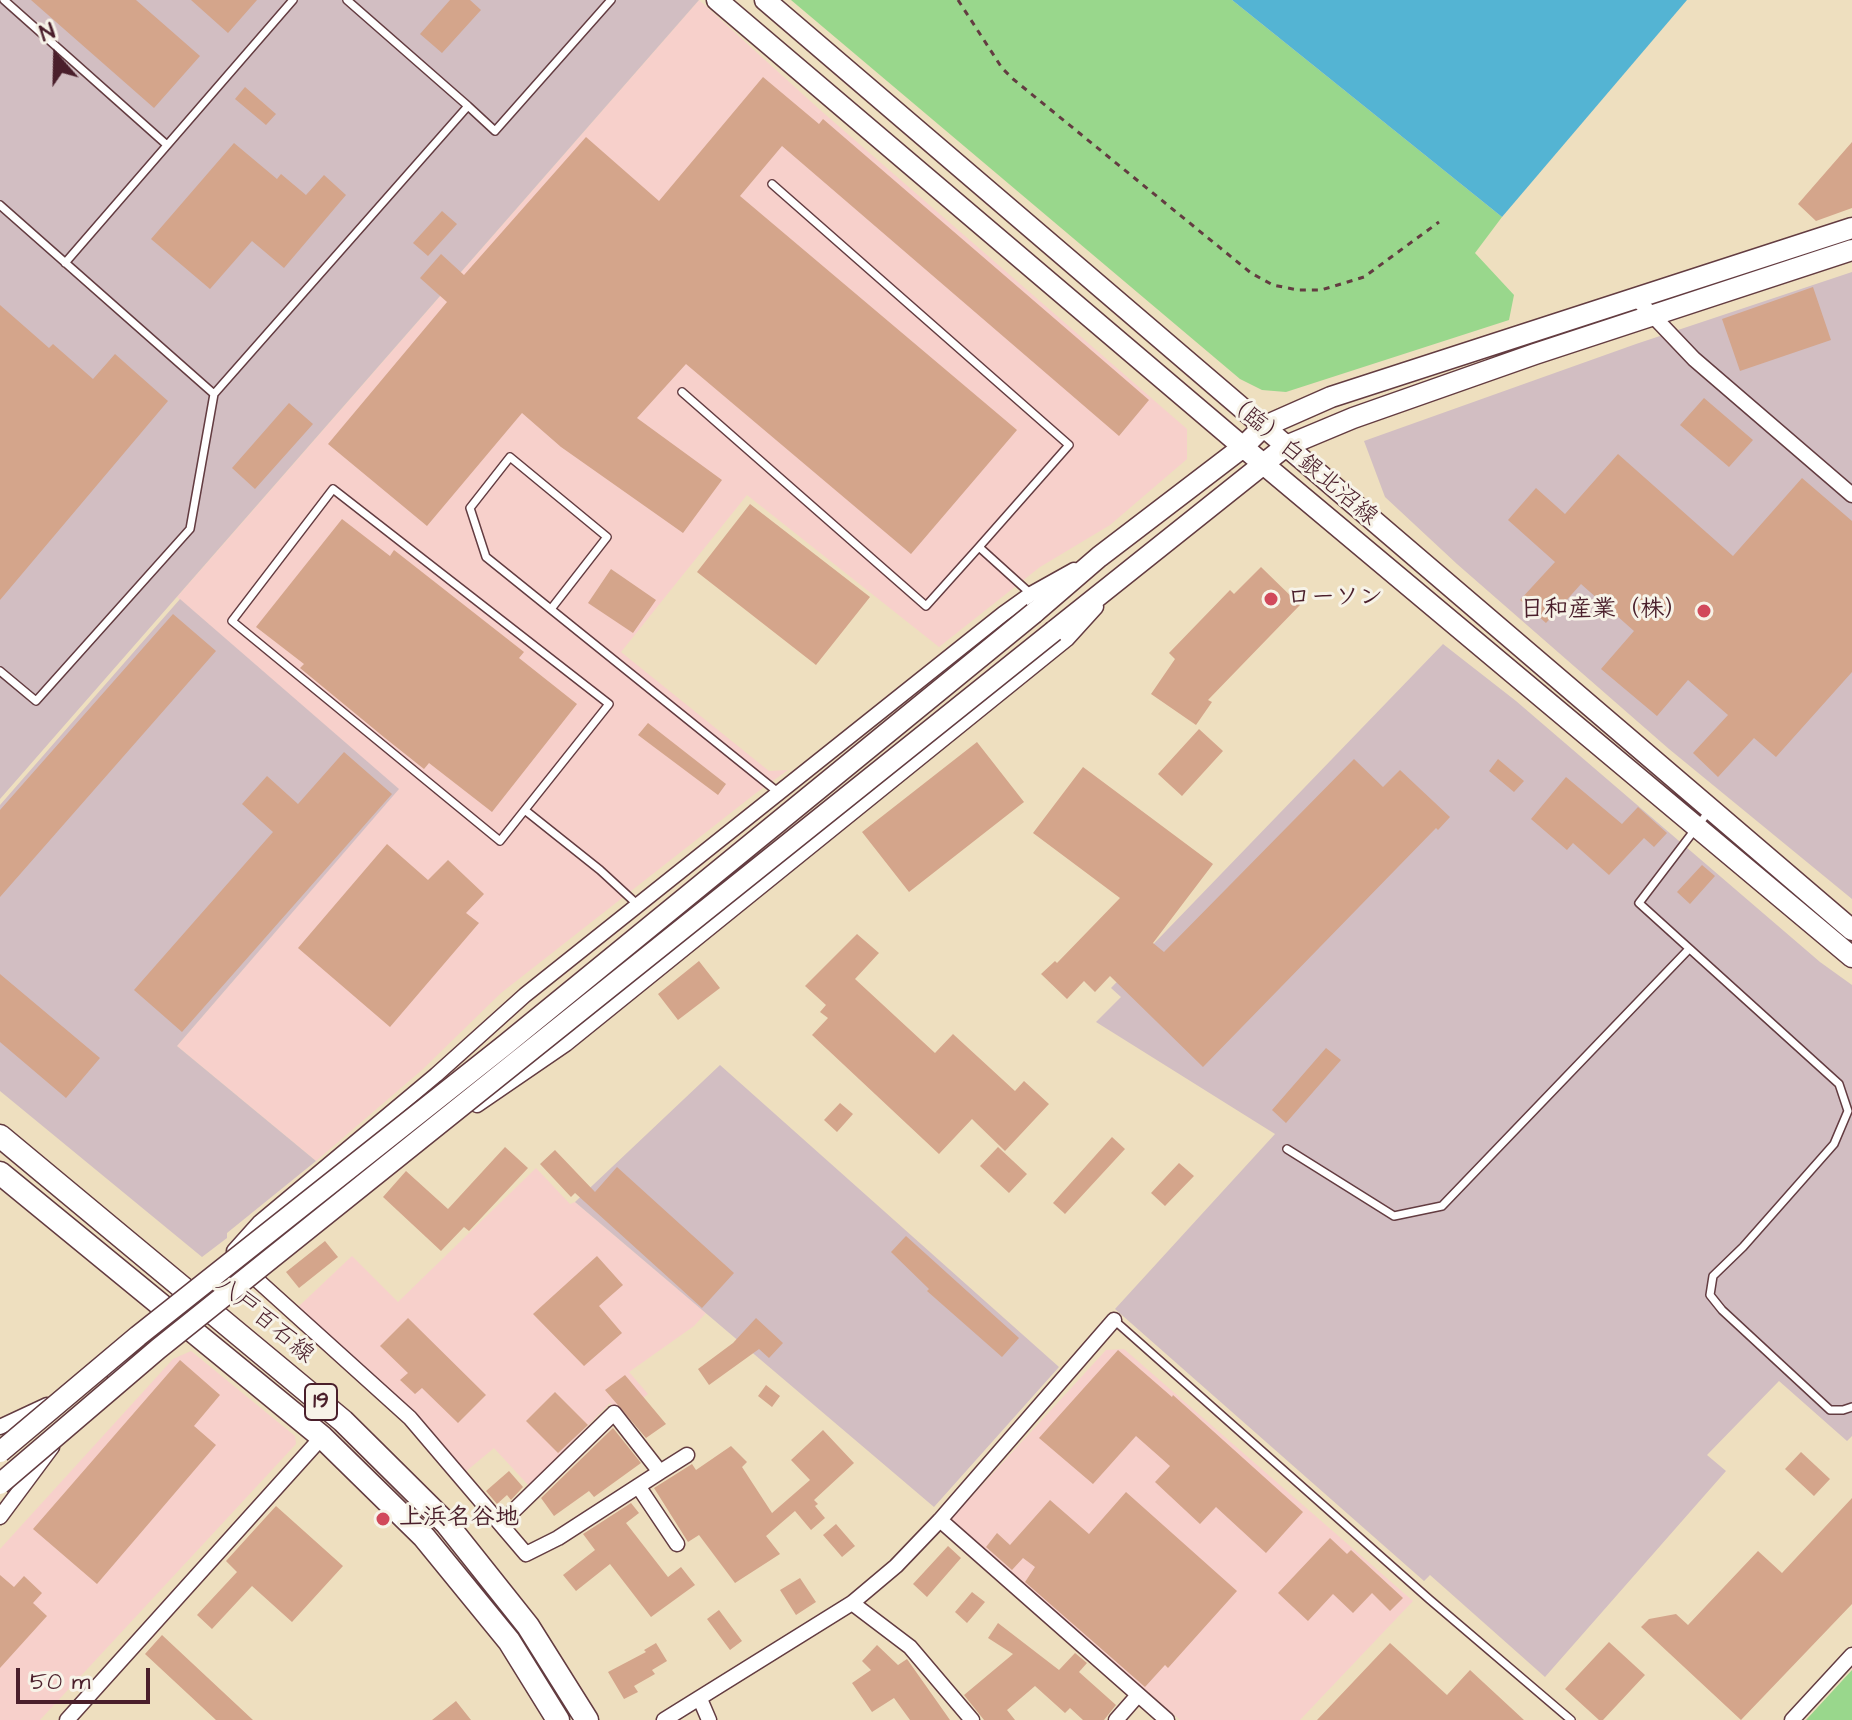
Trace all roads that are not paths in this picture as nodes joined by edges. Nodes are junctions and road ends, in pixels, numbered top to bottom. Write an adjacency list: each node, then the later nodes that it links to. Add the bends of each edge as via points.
1 (4, 0): 8 (lane)
2 (293, 0): 8 (lane)
3 (347, 0): 7 (lane)
4 (611, 0): 7 (lane, via 495,131)
5 (717, 0): 20 (street, （臨）白銀北沼線)
6 (765, 0): 18 (street, （臨）白銀北沼線)
7 (468, 106): 17 (lane)
8 (167, 145): 13 (lane)
9 (772, 184): 23 (lane, via 1069,445)
10 (0, 205): 13 (lane)
11 (1852, 228): 14 (street)
12 (1852, 250): 15 (street)
13 (65, 263): 17 (lane)
14 (1635, 297): 15 (street); 18 (street, via 1331,397)
15 (1652, 317): 19 (street, via 1367,413); 22 (street)
16 (682, 392): 23 (lane, via 926,606)
17 (214, 394): 27 (lane, via 190,529 36,701)
18 (1263, 427): 19 (street, （臨）白銀北沼線); 20 (street)
19 (1286, 446): 21 (street); 29 (street, （臨）白銀北沼線)
20 (1243, 447): 21 (street, （臨）白銀北沼線); 25 (street)
21 (1265, 465): 24 (street); 31 (street, （臨）白銀北沼線)
22 (1852, 495)
23 (979, 547): 25 (lane)
24 (1120, 580): 40 (street, via 1067,639 566,1044 471,1108); 51 (street, bridge, via 158,1349)
25 (1033, 603): 28 (street); 48 (street, bridge, via 505,1045)
26 (551, 609): 26 (lane, via 486,557 470,508 510,457 607,537); 28 (lane)
27 (0, 671)
28 (779, 793): 32 (street)
29 (1711, 809): 31 (lane); 33 (street, （臨）白銀北沼線)
30 (526, 811): 30 (lane, via 609,704 333,489 232,621 500,841); 32 (lane)
31 (1696, 826): 34 (lane, via 1639,903); 35 (street, （臨）白銀北沼線)
32 (638, 905): 39 (street, via 260,1222)
33 (1852, 930)
34 (1689, 949): 37 (lane, via 1442,1206 1394,1216); 45 (lane, via 1839,1084 1848,1111 1834,1144 1713,1276 1710,1295 1830,1410)
35 (1852, 957)
36 (0, 1136): 41 (main road, 八戸百石線 / 19)
37 (1287, 1149)
38 (0, 1173): 42 (main road, 19)
39 (231, 1254): 40 (street); 41 (street)
40 (253, 1279): 41 (street); 55 (street, via 410,1418)
41 (201, 1302): 42 (street); 63 (main road, 八戸百石線 / 19, via 343,1421 446,1523 528,1626)
42 (177, 1320): 44 (street); 47 (main road, 19)
43 (1114, 1320): 54 (street); 69 (lane)
44 (116, 1371): 46 (street); 53 (street)
45 (1852, 1407)
46 (0, 1427)
47 (322, 1437): 61 (street); 62 (main road, 19, via 424,1537 509,1641)
48 (0, 1452)
49 (687, 1455): 50 (street)
50 (660, 1472): 52 (street); 55 (street, via 614,1413)
51 (0, 1484)
52 (638, 1486): 55 (street, via 526,1554); 56 (street)
53 (1, 1511)
54 (940, 1520): 57 (street); 59 (street)
55 (501, 1523)
56 (677, 1544)
57 (852, 1603): 60 (street); 66 (street, via 910,1647)
58 (1852, 1655): 70 (street)
59 (1138, 1695): 67 (street); 68 (street)
60 (700, 1699): 64 (street); 65 (street)
61 (67, 1720)
62 (558, 1720)
63 (587, 1720)
64 (664, 1720)
65 (709, 1720)
66 (972, 1720)
67 (1116, 1720)
68 (1167, 1720)
69 (1571, 1720)
70 (1792, 1720)

